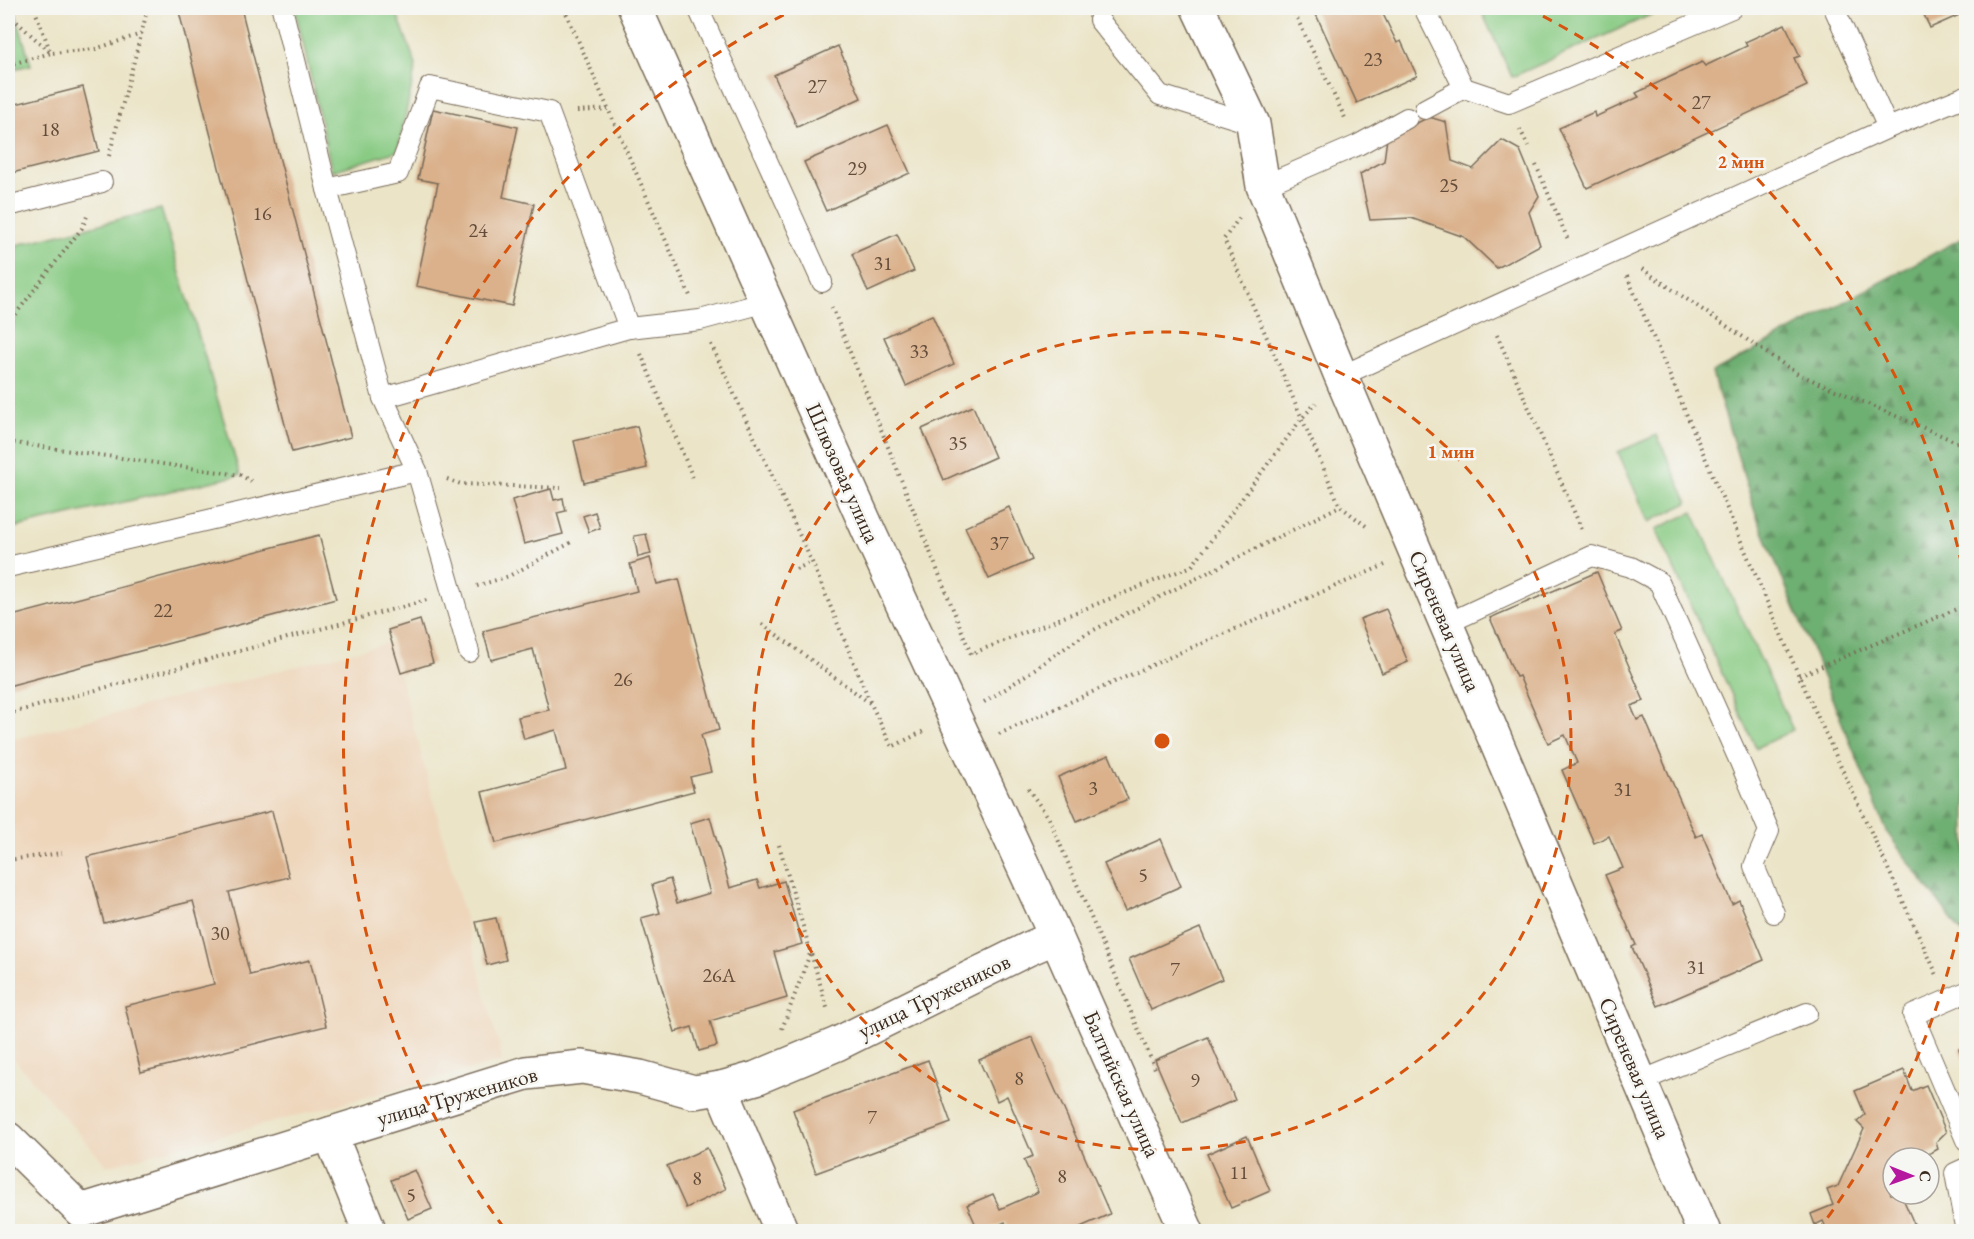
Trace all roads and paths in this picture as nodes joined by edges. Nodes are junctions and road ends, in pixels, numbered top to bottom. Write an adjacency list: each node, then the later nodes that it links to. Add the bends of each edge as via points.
1 (34, 8): 14 (path)
2 (282, 8): 26 (lane)
3 (564, 8): 33 (path)
4 (635, 8): 31 (street, Шлюзовая улица)
5 (698, 8): 30 (lane)
6 (1198, 8): 20 (street, Сиреневая улица)
7 (1292, 8): 22 (path)
8 (1424, 8): 16 (lane)
9 (1732, 8): 16 (lane, via 1509,103)
10 (1834, 8): 21 (lane)
11 (8, 14): 14 (path)
12 (1099, 20): 20 (lane, via 1160,95)
13 (141, 34): 14 (path, via 95,49)
14 (51, 53): 15 (path)
15 (8, 65)
16 (1464, 88): 18 (lane)
17 (1966, 96): 21 (lane)
18 (1425, 109)
19 (1407, 118): 22 (lane)
20 (1253, 124): 25 (street, Сиреневая улица)
21 (1888, 128): 28 (lane)
22 (1358, 145): 25 (lane)
23 (1536, 165): 29 (path)
24 (102, 182): 27 (lane)
25 (1263, 186): 35 (street, Сиреневая улица)
26 (327, 189): 34 (lane, via 398,173 430,87 549,112); 36 (lane)
27 (8, 206)
28 (1616, 251): 29 (lane); 38 (path, via 1798,374); 56 (path)
29 (1580, 267): 32 (lane)
30 (822, 282): 35 (path, via 971,654 1192,566 1302,418)
31 (767, 302): 33 (lane); 58 (street, Шлюзовая улица, via 866,524)
32 (1486, 310): 35 (lane); 45 (path)
33 (700, 320): 34 (lane); 47 (path)
34 (629, 328): 36 (lane); 40 (path)
35 (1341, 376): 54 (street, Сиреневая улица)
36 (383, 398): 39 (lane)
37 (8, 442): 42 (path, via 240,475)
38 (1966, 446)
39 (417, 471): 41 (path, via 461,484); 42 (lane); 50 (lane)
40 (693, 478)
41 (561, 488)
42 (289, 501): 48 (lane)
43 (1340, 506): 58 (path, via 1084,635)
44 (574, 541): 50 (path, via 509,576)
45 (1592, 556): 54 (lane); 65 (lane, via 1631,567 1659,582 1769,831 1754,866)
46 (1395, 561): 60 (path)
47 (812, 562): 49 (path); 57 (path)
48 (8, 567)
49 (796, 569)
50 (453, 593): 55 (lane)
51 (1966, 605): 56 (path)
52 (398, 608): 59 (path)
53 (762, 624): 57 (path)
54 (1446, 624): 74 (street, Сиреневая улица)
55 (469, 652)
56 (1799, 676): 69 (path)
57 (871, 705): 58 (path, via 892,747)
58 (969, 710): 66 (street, Шлюзовая улица)
59 (8, 714)
60 (990, 738)
61 (1049, 818): 73 (path)
62 (779, 845): 67 (path)
63 (62, 854): 64 (path)
64 (8, 860)
65 (1774, 913)
66 (1056, 937): 72 (street, улица Тружеников); 85 (street, Балтийская улица)
67 (811, 951): 71 (path); 72 (path)
68 (1966, 992): 69 (lane)
69 (1948, 1000): 78 (lane, via 1912,1015)
70 (1807, 1013): 74 (lane)
71 (780, 1035)
72 (837, 1044): 75 (street, улица Тружеников, via 756,1078)
73 (1159, 1079)
74 (1641, 1081): 86 (street, Сиреневая улица)
75 (721, 1088): 76 (street, улица Тружеников, via 694,1092 582,1067 526,1073); 84 (street)
76 (330, 1134): 81 (street, улица Тружеников); 83 (street)
77 (8, 1139): 81 (street, улица Тружеников)
78 (1966, 1140)
79 (1966, 1157): 80 (lane)
80 (1961, 1170): 82 (lane)
81 (86, 1221)
82 (1965, 1231)
83 (370, 1232)
84 (782, 1232)
85 (1187, 1232)
86 (1704, 1232)

